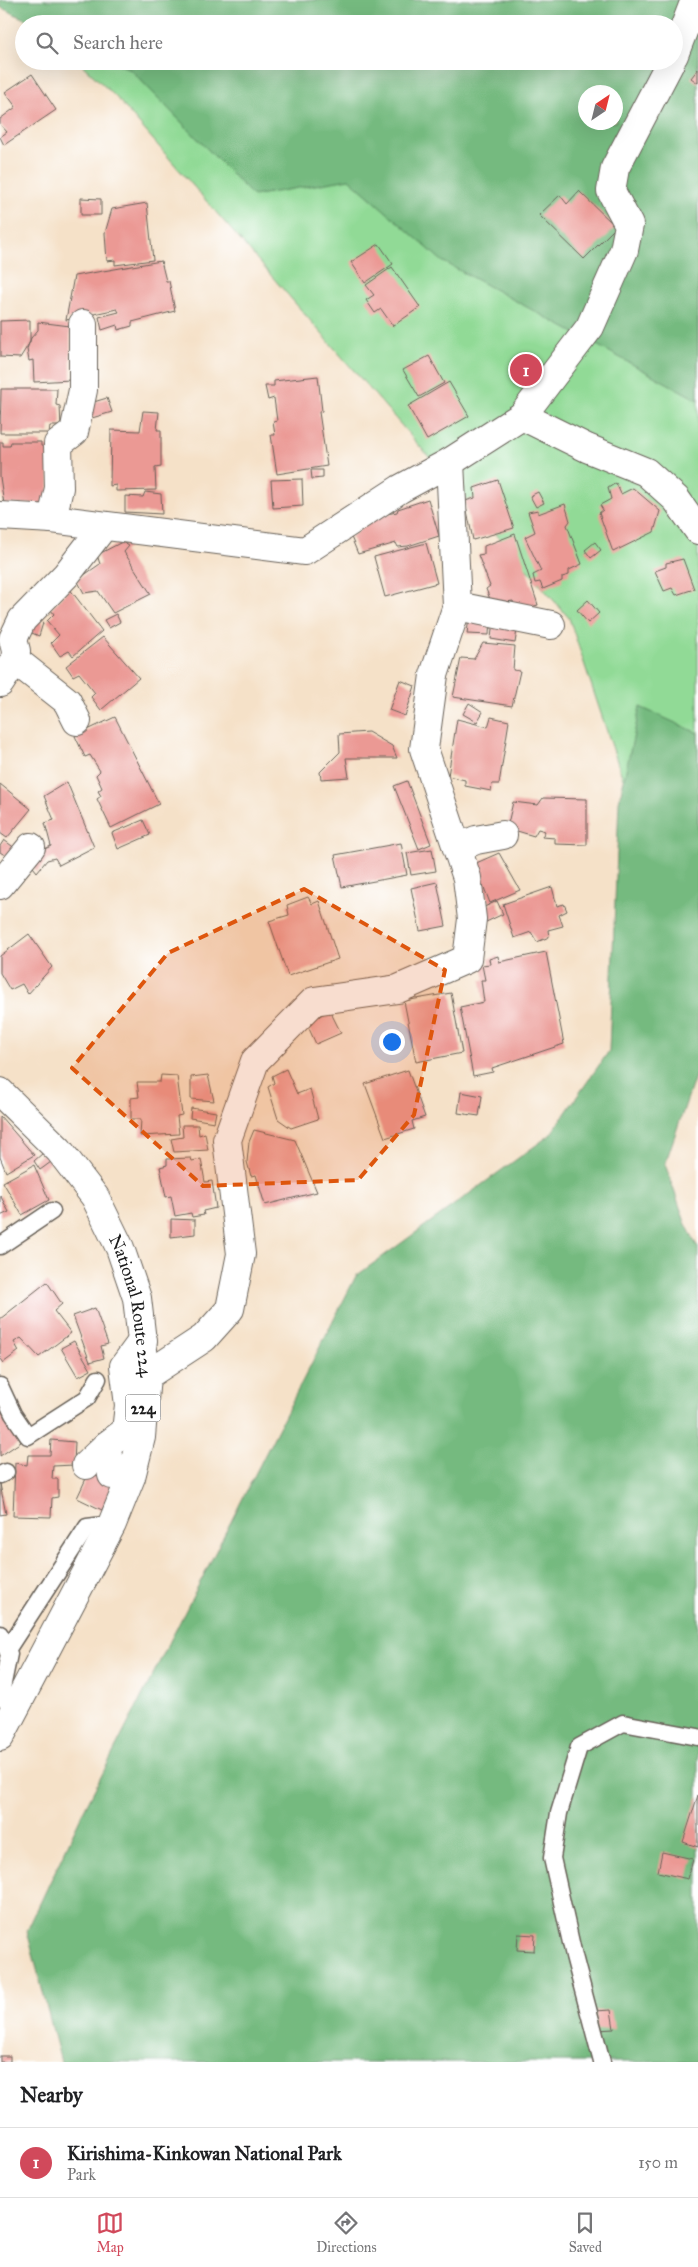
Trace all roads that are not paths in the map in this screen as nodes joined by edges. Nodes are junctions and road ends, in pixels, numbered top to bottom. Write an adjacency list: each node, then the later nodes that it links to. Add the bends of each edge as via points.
1 (695, 0): 2 (main road)
2 (683, 31)
3 (666, 70): 5 (main road, via 615,168 611,191 629,225 624,250 590,326)
4 (83, 324): 9 (main road, via 83,390 74,432 58,444 59,488)
5 (522, 416): 6 (main road); 7 (main road, via 646,472)
6 (450, 462): 10 (main road, via 400,489 305,551); 12 (main road)
7 (687, 498): 11 (main road)
8 (0, 516): 9 (main road)
9 (52, 518): 10 (main road)
10 (104, 526): 14 (main road, via 66,575 22,620 13,639)
11 (698, 530)
12 (457, 606): 13 (main road); 19 (main road, via 434,675 424,749)
13 (551, 625)
14 (15, 660): 15 (main road); 16 (main road, via 66,701)
15 (0, 683)
16 (77, 721)
17 (503, 835): 19 (main road, via 476,840)
18 (31, 847): 20 (main road)
19 (458, 848): 25 (main road, via 468,878 472,919 467,959 398,988 314,1001 255,1060 227,1140 241,1254 230,1309 204,1338)
20 (0, 885)
21 (0, 1092): 24 (main road, National Route 224 / 224, via 59,1150 95,1197 120,1248 134,1290)
22 (52, 1211): 23 (lane)
23 (0, 1246)
24 (143, 1340): 25 (main road, National Route 224 / 224); 28 (main road, via 124,1366 129,1405 126,1431)
25 (146, 1376): 31 (main road, National Route 224 / 224, via 141,1437 131,1477)
26 (98, 1379): 27 (lane, via 87,1398 28,1436)
27 (0, 1386)
28 (106, 1446): 29 (main road); 30 (main road)
29 (86, 1465)
30 (112, 1475)
31 (112, 1524): 32 (lane, via 87,1527); 34 (main road, National Route 224 / 224)
32 (2, 1640): 33 (lane, via 9,1654)
33 (0, 1698)
34 (0, 1737)
35 (698, 1737): 36 (lane, via 623,1724 579,1747 559,1813 552,1858)
36 (602, 2062)

